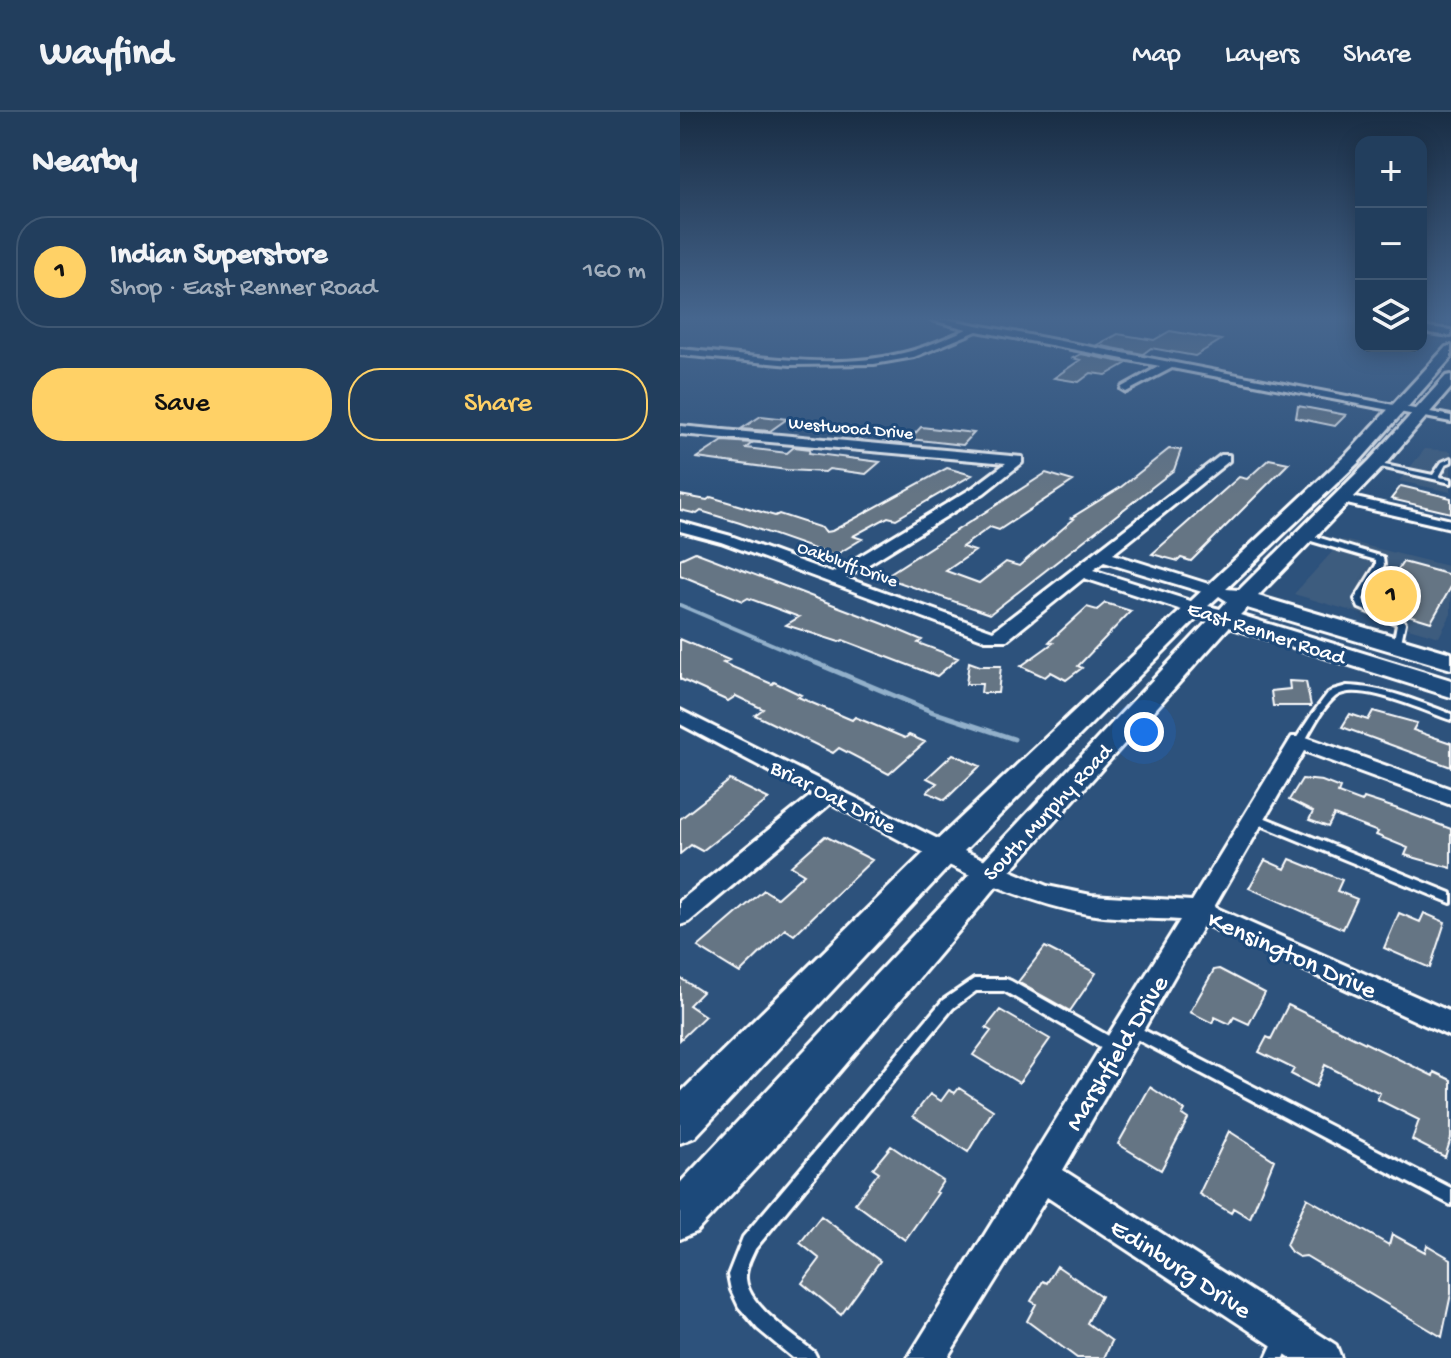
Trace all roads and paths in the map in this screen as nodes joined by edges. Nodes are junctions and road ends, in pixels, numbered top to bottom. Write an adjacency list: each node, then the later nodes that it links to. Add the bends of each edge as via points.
1 (1146, 378): 5 (street)
2 (1245, 378): 6 (street)
3 (1425, 378): 6 (main road, South Murphy Road)
4 (1451, 379): 7 (main road, South Murphy Road)
5 (1126, 389)
6 (1398, 408): 7 (street); 22 (main road, South Murphy Road, via 1353,458)
7 (1421, 413): 8 (street); 12 (main road, South Murphy Road)
8 (1451, 419)
9 (680, 430): 21 (street, Westwood Drive, via 1018,460 979,490)
10 (1225, 458): 19 (street)
11 (1451, 460): 13 (lane)
12 (1375, 465): 13 (lane); 15 (main road, South Murphy Road)
13 (1435, 478): 14 (lane)
14 (1451, 481)
15 (1343, 499): 16 (street); 18 (main road, South Murphy Road)
16 (1451, 524)
17 (680, 526): 21 (street, Oakbluff Drive)
18 (1304, 536): 23 (main road, South Murphy Road); 25 (lane, via 1380,559 1359,599 1362,606 1401,623)
19 (1102, 556): 20 (street); 22 (street, East Renner Road)
20 (1083, 572): 21 (street, Oakbluff Drive, via 1001,636); 22 (street, East Renner Road)
21 (833, 579)
22 (1203, 599): 23 (main road, East Renner Road); 24 (main road, East Renner Road); 34 (main road, South Murphy Road)
23 (1243, 599): 24 (main road, South Murphy Road); 25 (main road, East Renner Road)
24 (1224, 618): 27 (main road, East Renner Road); 35 (main road, South Murphy Road)
25 (1397, 645): 26 (main road, East Renner Road)
26 (1451, 661)
27 (1451, 689)
28 (680, 716): 31 (street, Briar Oak Drive)
29 (1451, 717): 30 (lane, via 1349,688 1334,692)
30 (1299, 742): 32 (street); 33 (street, Marshfield Drive)
31 (830, 792): 34 (street, Briar Oak Drive); 38 (street)
32 (1451, 797)
33 (1252, 817): 36 (lane); 37 (street, Marshfield Drive)
34 (944, 852): 35 (street, Briar Oak Drive); 41 (main road, South Murphy Road)
35 (990, 871): 37 (street, Kensington Drive, via 1043,894 1091,905); 44 (main road, South Murphy Road)
36 (1451, 898)
37 (1199, 911): 39 (street, Kensington Drive); 40 (street, Marshfield Drive)
38 (680, 915)
39 (1451, 1025)
40 (1124, 1039): 42 (street, Marshfield Drive); 43 (lane); 46 (lane, via 1006,985 974,985 948,1004 749,1243 736,1276 740,1292 762,1320)
41 (680, 1122)
42 (1042, 1175): 45 (street, Edinburg Drive); 47 (street, Marshfield Drive)
43 (1451, 1197)
44 (680, 1216)
45 (1280, 1346): 48 (street, Edinburg Drive)
46 (808, 1358)
47 (926, 1358)
48 (1323, 1358)

